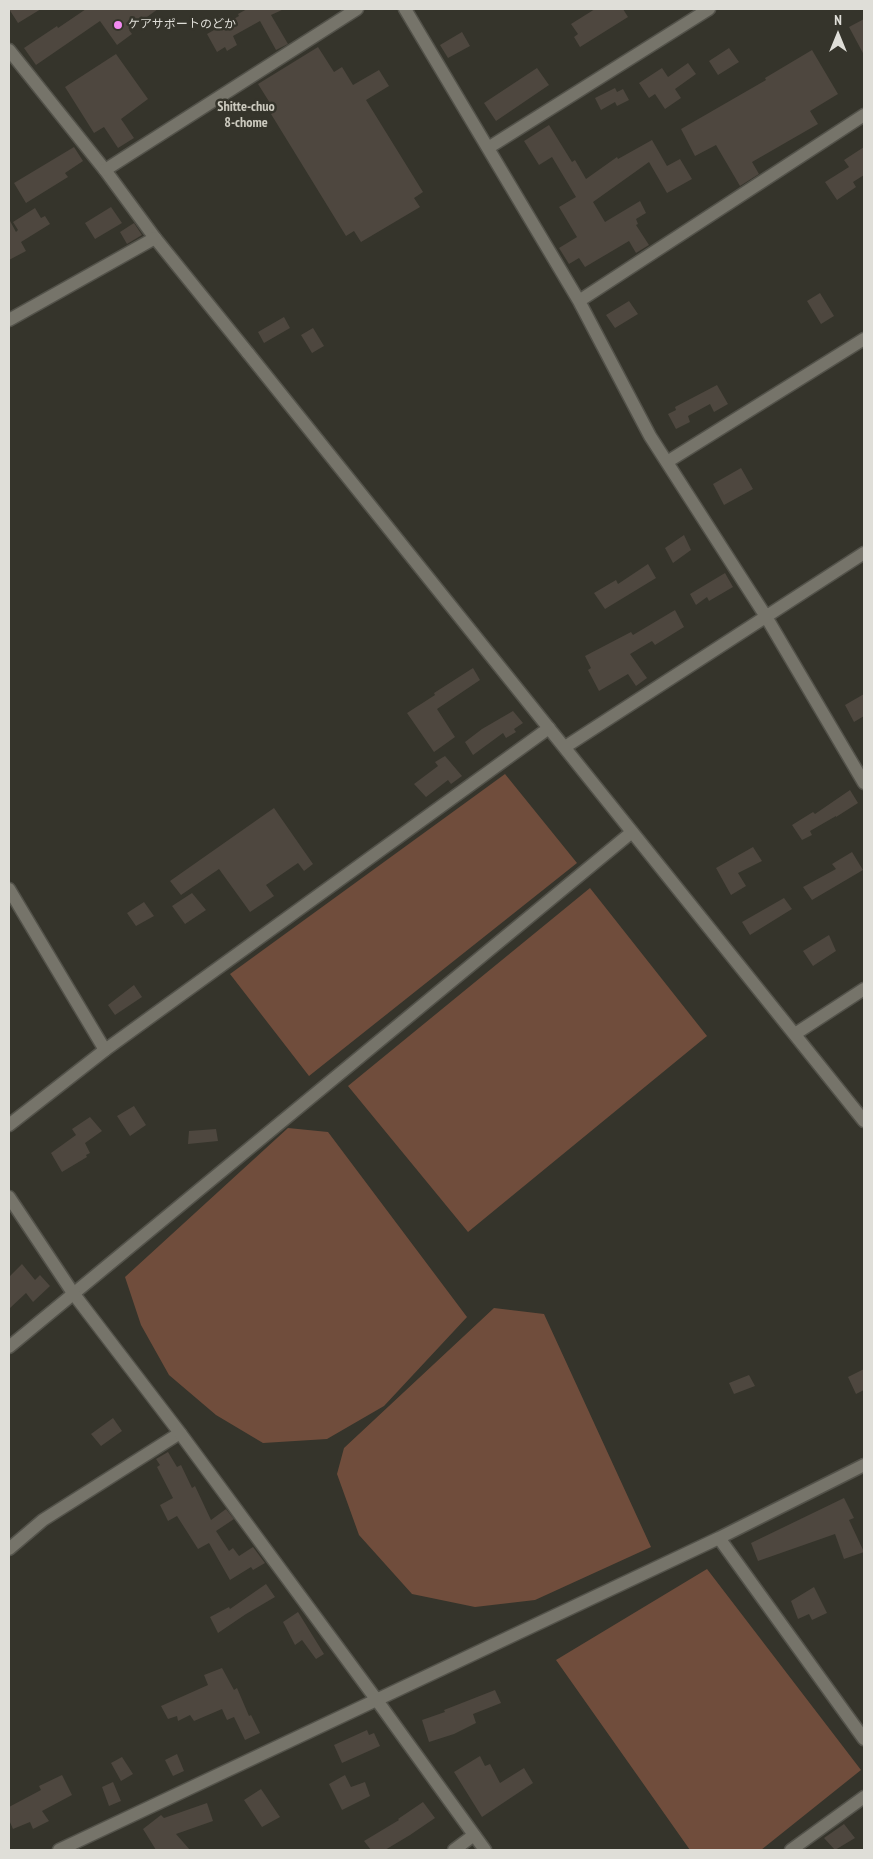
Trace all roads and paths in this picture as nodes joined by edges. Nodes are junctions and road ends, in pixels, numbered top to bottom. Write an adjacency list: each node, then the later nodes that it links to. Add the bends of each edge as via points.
1 (357, 9): 7 (street)
2 (405, 9): 6 (street)
3 (709, 9): 6 (street)
4 (9, 50): 7 (street)
5 (864, 115): 9 (street)
6 (488, 148): 9 (street)
7 (106, 170): 8 (street)
8 (155, 238): 10 (street); 15 (street)
9 (579, 301): 12 (street)
10 (9, 320)
11 (864, 339): 12 (street)
12 (667, 462): 14 (street)
13 (864, 553): 14 (street)
14 (766, 615): 16 (street); 17 (street)
15 (549, 728): 16 (street); 22 (street)
16 (565, 747): 18 (street)
17 (863, 780)
18 (632, 832): 21 (street); 26 (street)
19 (9, 889): 22 (street)
20 (864, 989): 21 (street)
21 (795, 1034): 23 (street)
22 (105, 1050): 24 (street)
23 (864, 1121)
24 (9, 1125)
25 (9, 1197): 26 (street)
26 (73, 1292): 27 (street); 28 (street)
27 (9, 1346)
28 (180, 1433): 31 (street, via 43,1520); 32 (street)
29 (864, 1465): 30 (street)
30 (719, 1538): 32 (street); 33 (street)
31 (9, 1549)
32 (376, 1699): 35 (street); 36 (street)
33 (864, 1739)
34 (864, 1797): 39 (street)
35 (474, 1835): 37 (street); 38 (street)
36 (59, 1850)
37 (454, 1850)
38 (486, 1850)
39 (791, 1850)

